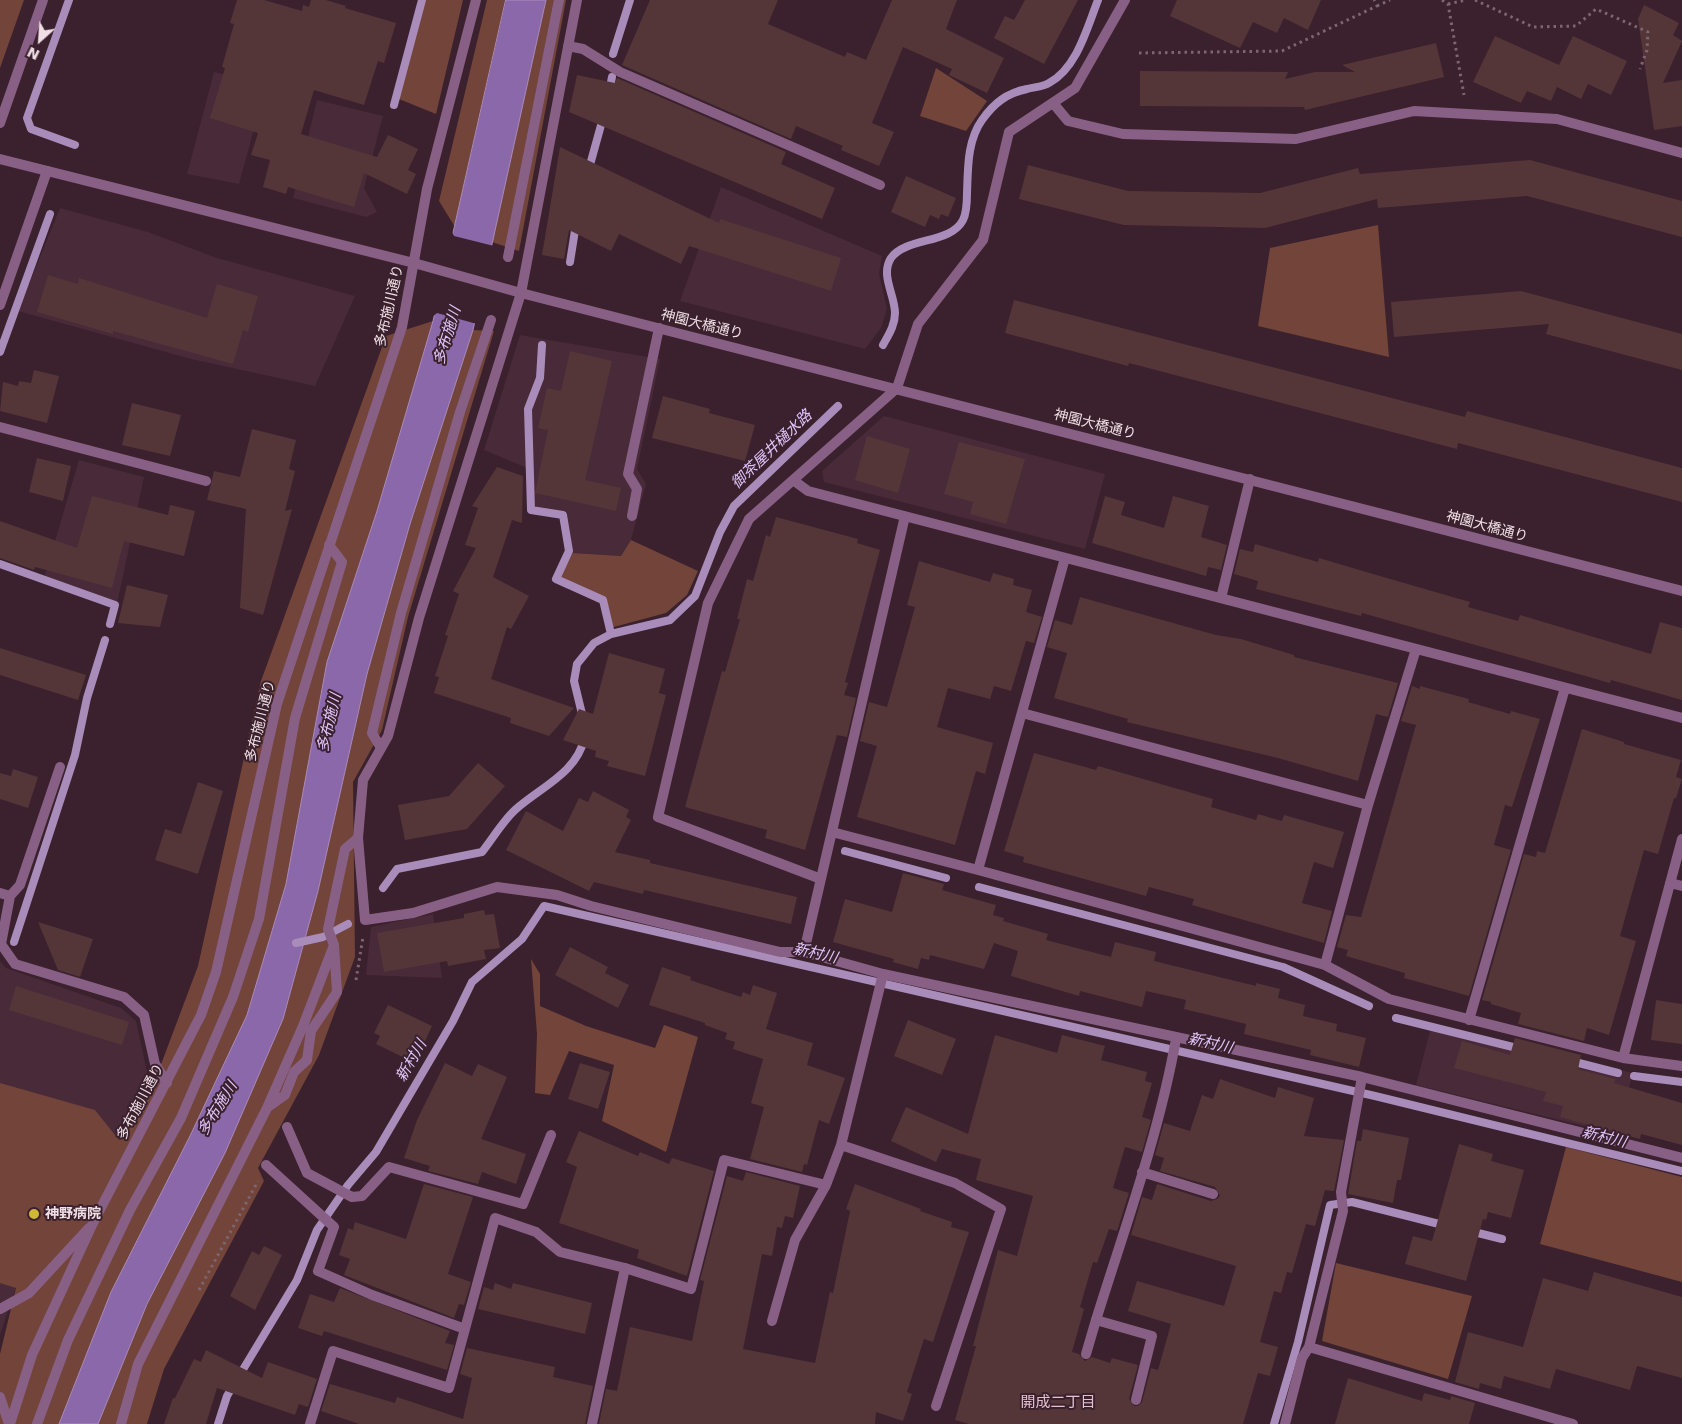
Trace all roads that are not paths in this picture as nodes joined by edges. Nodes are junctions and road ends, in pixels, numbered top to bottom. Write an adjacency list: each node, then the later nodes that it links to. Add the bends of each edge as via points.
1 (43, 0): 8 (street)
2 (476, 0): 14 (street, 多布施川通り, via 427,189)
3 (559, 0): 13 (street)
4 (577, 0): 6 (street)
5 (1125, 0): 7 (street, via 1074,88)
6 (568, 46): 12 (street, via 583,48 620,72); 15 (street)
7 (1053, 102): 9 (street, via 1068,121 1123,134 1296,139 1414,111 1557,119); 19 (street, via 1010,132 982,240 918,324)
8 (0, 123)
9 (1682, 152)
10 (0, 159): 11 (street, 神園大橋通り)
11 (47, 171): 14 (street, 神園大橋通り); 16 (street)
12 (880, 185)
13 (508, 257)
14 (414, 263): 15 (street, 神園大橋通り); 26 (street, 多布施川通り, via 402,327)
15 (521, 293): 18 (street, 神園大橋通り); 34 (street, via 419,618 388,736)
16 (0, 305)
17 (491, 320): 34 (street, via 460,412 401,613 372,733)
18 (659, 328): 19 (street, 神園大橋通り); 24 (street, via 628,474 637,489)
19 (897, 388): 21 (street, 神園大橋通り); 22 (street)
20 (0, 427): 23 (street)
21 (1250, 479): 28 (street, 神園大橋通り); 29 (street)
22 (793, 480): 25 (street, via 808,491); 41 (street, via 749,519 708,603 658,816)
23 (206, 481)
24 (632, 516)
25 (905, 516): 27 (street); 37 (street)
26 (329, 545): 55 (street, 多布施川通り, via 278,704 216,972 201,1014); 77 (street, via 342,562 295,718 259,919 233,997 181,1118 130,1210 68,1340)
27 (1064, 558): 29 (street); 32 (street)
28 (1682, 591)
29 (1221, 598): 30 (street)
30 (1416, 649): 31 (street); 36 (street)
31 (1565, 688): 33 (street); 49 (street)
32 (1022, 713): 36 (street); 40 (street)
33 (1682, 718)
34 (381, 748): 38 (street, via 363,780)
35 (60, 767): 44 (street, via 20,885)
36 (1368, 805): 47 (street)
37 (832, 832): 40 (street); 41 (street)
38 (358, 838): 45 (street, via 345,849 328,928); 46 (street, via 365,920 413,913 497,887 557,894 590,906 780,952)
39 (1682, 839): 42 (street)
40 (978, 870): 47 (street)
41 (821, 879): 46 (street)
42 (1670, 883): 43 (street); 52 (street)
43 (1682, 886)
44 (5, 895): 55 (street, via 1,944 15,964 124,997 144,1015 155,1064)
45 (334, 945): 50 (street); 50 (street, via 337,992)
46 (804, 952): 48 (street)
47 (1325, 966): 49 (street, via 1388,999)
48 (883, 974): 51 (street); 59 (street)
49 (1469, 1020): 52 (street)
50 (307, 1028): 56 (street); 56 (street, via 307,1060 294,1072 286,1095)
51 (1176, 1039): 54 (street); 62 (street)
52 (1623, 1058): 53 (street)
53 (1682, 1066)
54 (1361, 1081): 60 (street); 71 (street, via 1341,1192 1343,1211)
55 (167, 1083): 65 (street, 多布施川通り)
56 (267, 1108): 78 (street, via 138,1364)
57 (287, 1127): 58 (street, via 307,1173 352,1197 362,1196 389,1167 523,1204)
58 (551, 1135)
59 (841, 1146): 63 (street); 75 (street, via 955,1183 1001,1209)
60 (1682, 1158)
61 (266, 1165): 70 (street, via 334,1227 318,1271 372,1295)
62 (1142, 1172): 64 (street); 68 (street)
63 (826, 1185): 66 (street, via 724,1160 691,1289); 69 (street, via 795,1240)
64 (1213, 1194)
65 (92, 1225): 67 (street, via 29,1293); 76 (street, 多布施川通り, via 32,1355)
66 (625, 1268): 70 (street, via 560,1252 536,1232 495,1218); 80 (street)
67 (0, 1309)
68 (1096, 1320): 72 (street); 74 (street, via 1152,1336)
69 (772, 1321)
70 (465, 1329): 79 (street, via 448,1388 333,1351)
71 (1309, 1347): 81 (street, via 1302,1358); 82 (street)
72 (1086, 1354)
73 (0, 1397): 76 (street)
74 (1136, 1400)
75 (936, 1406)
76 (9, 1424)
77 (37, 1424)
78 (121, 1424)
79 (310, 1424)
80 (592, 1424)
81 (1285, 1424)
82 (1573, 1424)

